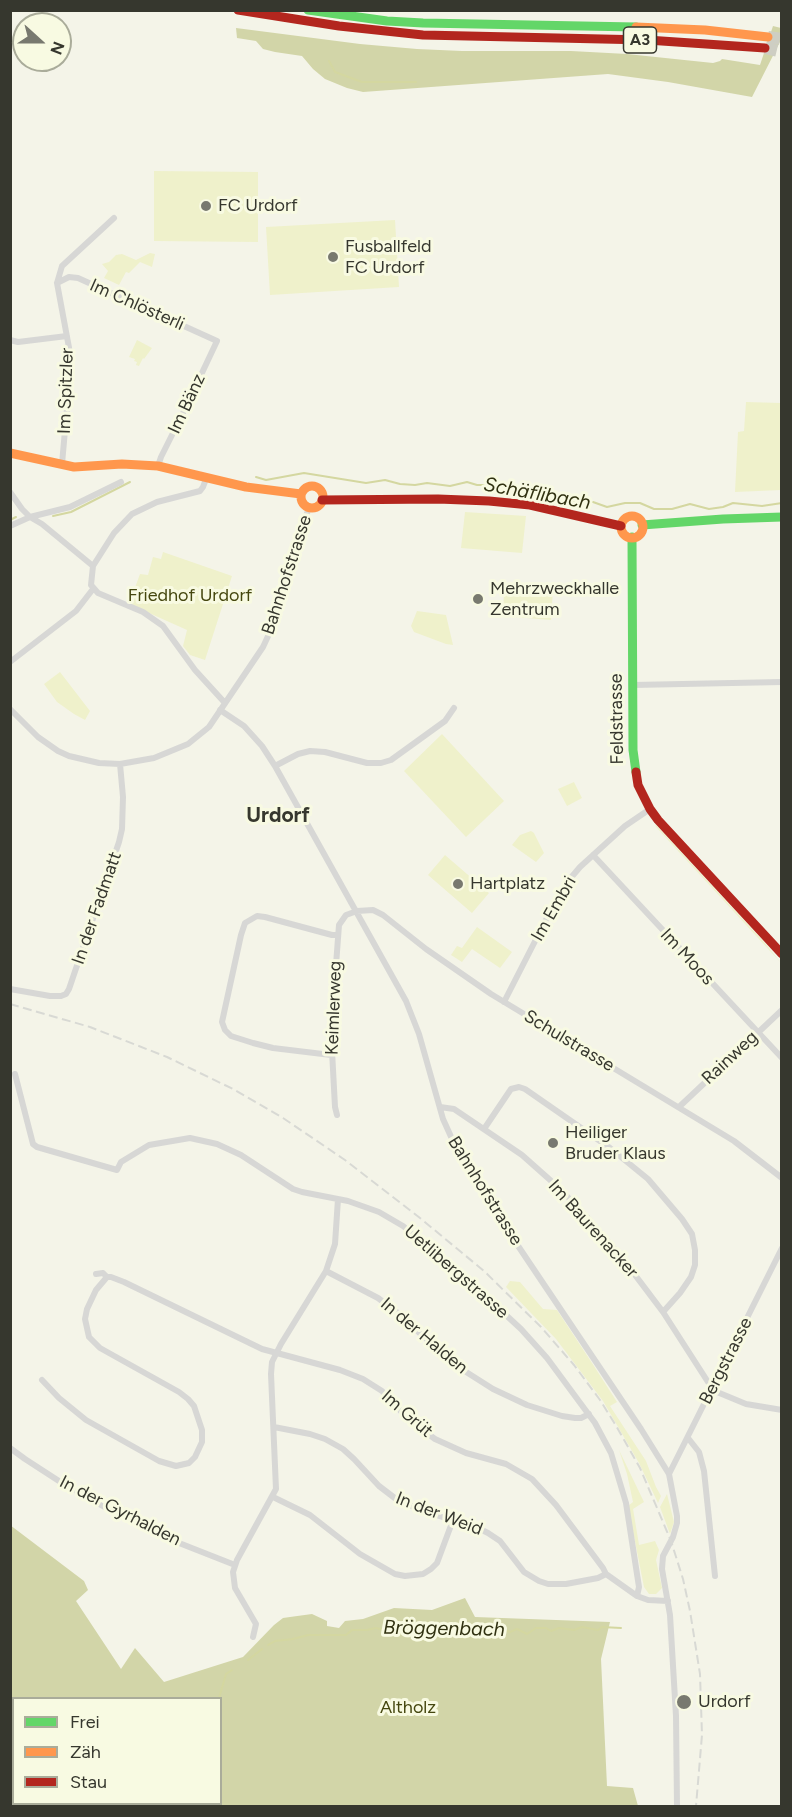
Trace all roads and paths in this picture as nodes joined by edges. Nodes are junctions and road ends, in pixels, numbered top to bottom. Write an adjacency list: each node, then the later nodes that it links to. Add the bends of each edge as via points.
1 (238, 10): 4 (main road, A3, via 423,35 658,40)
2 (308, 10): 3 (main road, A3, via 387,21 650,27)
3 (768, 37)
4 (765, 48)
5 (114, 218): 6 (street, via 62,266)
6 (57, 283): 7 (street, Im Spitzler); 9 (street, Im Chlösterli, via 69,277 78,279)
7 (67, 336): 8 (street); 11 (street, Im Spitzler, via 69,385)
8 (10, 340)
9 (216, 341): 12 (street, Im Bänz)
10 (10, 453): 11 (main road)
11 (62, 464): 12 (main road)
12 (158, 466): 13 (main road)
13 (206, 479): 16 (main road); 25 (street, via 200,491 157,502 132,514)
14 (121, 482): 19 (street, via 70,507)
15 (10, 492): 19 (street)
16 (301, 494): 17 (main road, via 313,486 322,493); 18 (main road, via 302,502)
17 (322, 500): 18 (main road, via 317,507); 23 (main road, via 438,499 524,504)
18 (309, 508): 30 (street, Bahnhofstrasse, via 285,573 272,629)
19 (30, 517): 22 (street); 25 (street)
20 (782, 517): 21 (main road)
21 (642, 525): 23 (main road, via 632,516); 24 (main road, via 640,534)
22 (10, 526)
23 (621, 526): 24 (main road, via 624,534)
24 (632, 537): 29 (main road, Feldstrasse)
25 (93, 566): 26 (street)
26 (93, 589): 27 (street, via 76,611); 30 (street, via 143,612 163,626)
27 (10, 662)
28 (782, 682): 29 (street)
29 (633, 685): 36 (main road, Feldstrasse, via 634,765 638,785)
30 (225, 703): 33 (street, Bahnhofstrasse)
31 (454, 708): 35 (street, via 445,721 391,760 367,763 310,751)
32 (10, 709): 34 (street, Bahnhofstrasse, via 38,737 64,754 99,764)
33 (220, 710): 34 (street, Bahnhofstrasse, via 209,727 188,744 154,758); 35 (street, Bahnhofstrasse, via 244,726)
34 (120, 764): 41 (street, In der Fadmatt, via 123,829 69,990 61,996 50,996)
35 (275, 766): 38 (street, Bahnhofstrasse)
36 (650, 809): 37 (street, Im Embri); 40 (main road, Feldstrasse)
37 (593, 855): 42 (street, Im Embri, via 560,893); 44 (street, Im Moos)
38 (357, 911): 39 (street, Keimlerweg, via 342,918); 42 (street, Schulstrasse, via 374,910 383,915); 48 (street, Bahnhofstrasse, via 406,1001)
39 (338, 934): 45 (street, Keimlerweg); 45 (street, via 266,917 257,916 245,923 222,1022 231,1036 253,1043)
40 (782, 954)
41 (10, 989)
42 (504, 1002): 49 (street, Schulstrasse)
43 (782, 1010): 44 (street, Rainweg)
44 (758, 1032): 46 (street, Im Moos); 49 (street, Rainweg)
45 (331, 1055): 50 (street, Keimlerweg)
46 (782, 1058)
47 (15, 1074): 53 (street, Uetlibergstrasse, via 37,1147 117,1170 121,1162 149,1145 190,1138 229,1149 293,1189)
48 (440, 1107): 51 (street, Im Baurenacker, via 454,1109); 67 (street, Bahnhofstrasse, via 448,1134 502,1222)
49 (679, 1107): 52 (street, Schulstrasse, via 743,1147)
50 (337, 1115)
51 (484, 1129): 58 (street, Im Baurenacker, via 558,1187 623,1259); 58 (street, via 511,1089 519,1087 610,1148 648,1179 692,1234 695,1250 691,1277)
52 (782, 1178)
53 (338, 1199): 55 (street, via 335,1244); 63 (street, Uetlibergstrasse, via 367,1207 404,1226 454,1267 521,1329)
54 (782, 1248): 61 (street, Bergstrasse)
55 (326, 1271): 59 (street); 63 (street, In der Halden, via 388,1305 452,1363 493,1389 562,1416 581,1418)
56 (96, 1274): 57 (street, Im Grüt)
57 (107, 1277): 59 (street, Im Grüt); 60 (street, via 87,1309 89,1337 100,1348 188,1399 202,1430 202,1442 195,1457 176,1466 159,1461 86,1420)
58 (663, 1312): 61 (street, Im Baurenacker)
59 (276, 1353): 64 (street, via 271,1374); 71 (street, Im Grüt, via 352,1374 381,1391 409,1420 435,1439 522,1472 547,1494)
60 (42, 1380)
61 (712, 1386): 62 (street, via 746,1404); 65 (street, Bergstrasse)
62 (782, 1410)
63 (589, 1414): 73 (street, Uetlibergstrasse, via 617,1468 636,1566)
64 (273, 1427): 68 (street); 69 (street, In der Weid, via 325,1438 354,1459 388,1494)
65 (687, 1438): 67 (street, Bergstrasse); 72 (street, via 699,1452 704,1471)
66 (10, 1448): 70 (street, In der Gyrhalden, via 115,1513)
67 (669, 1474): 74 (street, Bahnhofstrasse, via 677,1516 662,1563)
68 (273, 1497): 69 (street, via 310,1515 365,1557 405,1576 423,1574 437,1563); 70 (street)
69 (453, 1520): 71 (street, In der Weid, via 495,1537 524,1572 538,1581 566,1584)
70 (235, 1565): 75 (street, via 235,1588 257,1624)
71 (606, 1574): 73 (street, Im Grüt)
72 (716, 1576)
73 (637, 1596): 74 (street, Im Grüt)
74 (668, 1601): 76 (street, Bahnhofstrasse, via 677,1727)
75 (253, 1637)
76 (677, 1806)

